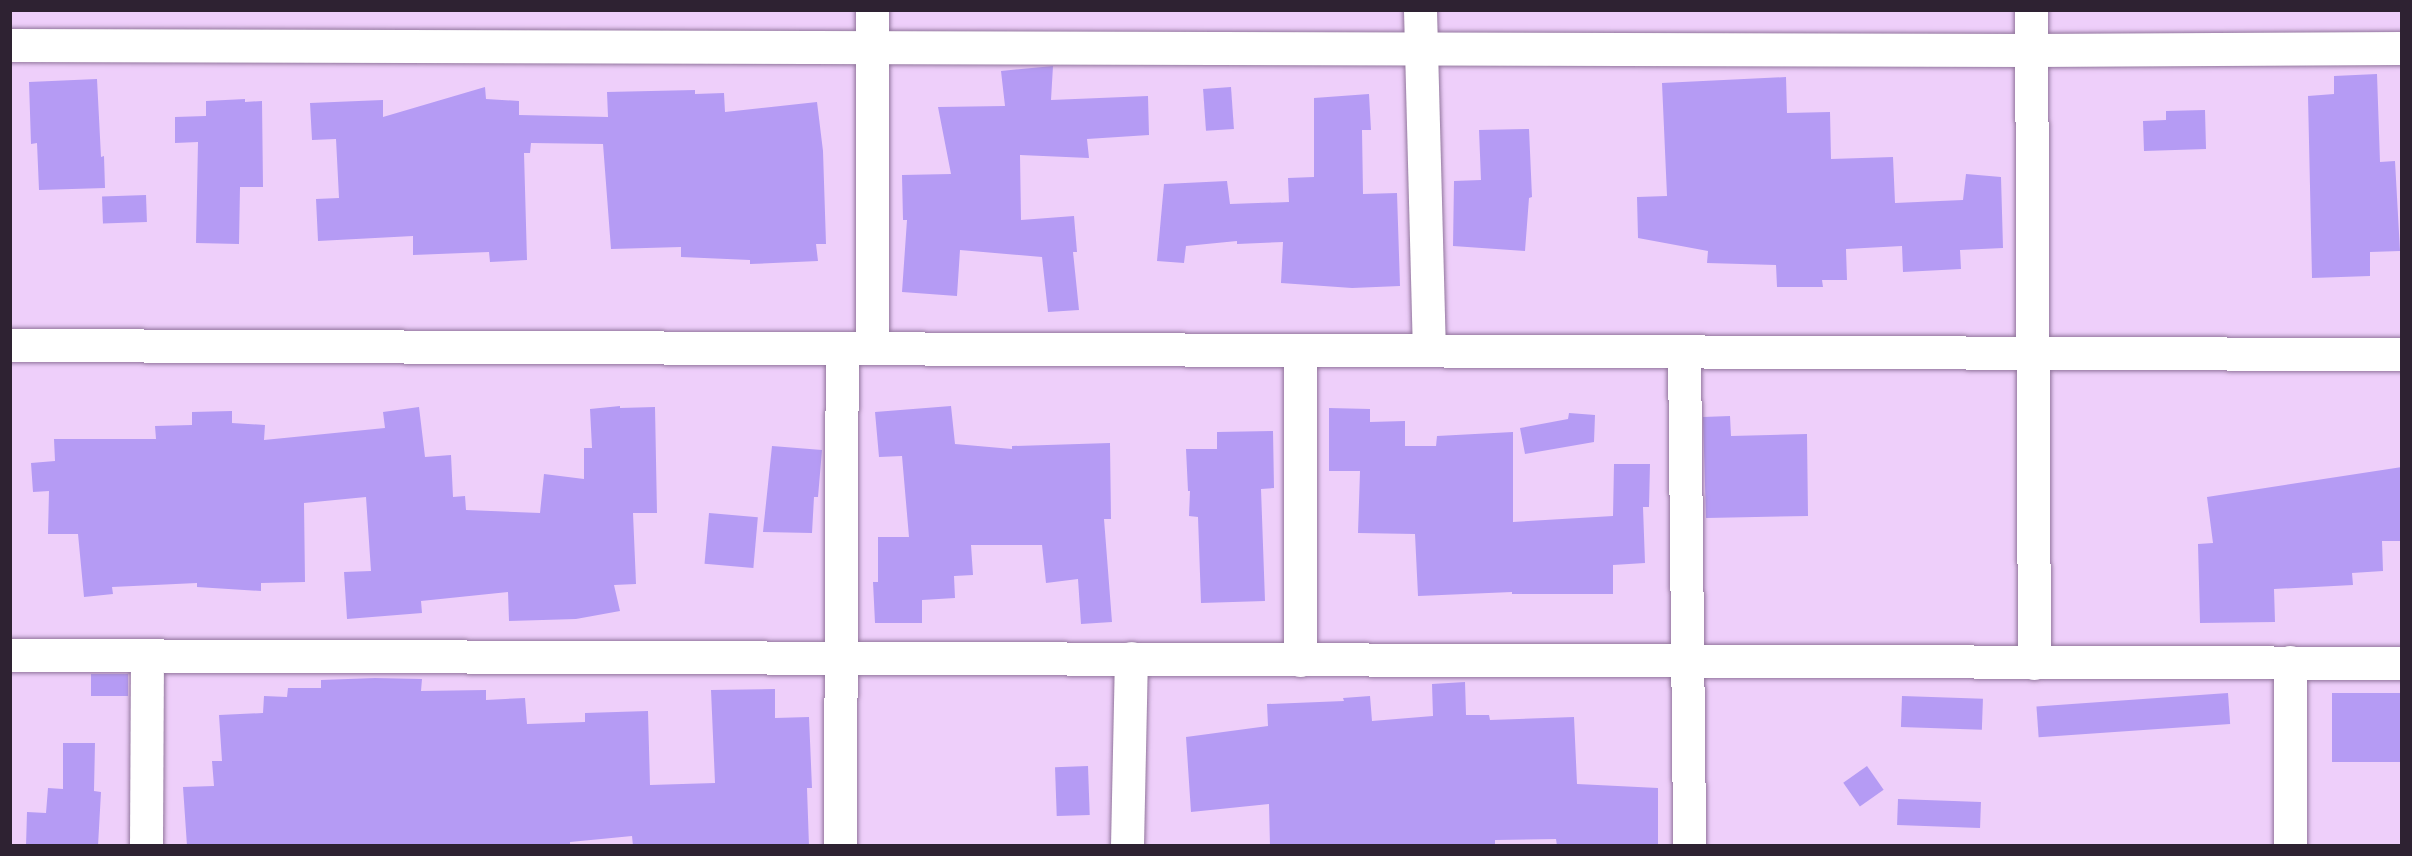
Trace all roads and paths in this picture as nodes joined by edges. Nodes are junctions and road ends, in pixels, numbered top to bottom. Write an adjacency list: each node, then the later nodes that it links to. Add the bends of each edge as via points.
1 (872, 10): 5 (street)
2 (1420, 10): 6 (street)
3 (2031, 10): 8 (street)
4 (10, 45): 5 (street)
5 (872, 47): 6 (street); 10 (street)
6 (1421, 48): 8 (street); 12 (street)
7 (2402, 48): 8 (street)
8 (2030, 50): 14 (street)
9 (10, 345): 10 (street)
10 (857, 348): 11 (street); 18 (street)
11 (1300, 350): 12 (street); 20 (street)
12 (1429, 350): 13 (street)
13 (1684, 351): 14 (street); 21 (street)
14 (2031, 352): 15 (street); 23 (street)
15 (2402, 354)
16 (10, 655): 17 (street)
17 (147, 655): 18 (street); 25 (street)
18 (841, 658): 19 (street); 26 (street)
19 (1131, 658): 20 (street); 27 (street)
20 (1300, 660): 21 (street)
21 (1687, 662): 23 (street); 28 (street)
22 (2290, 662): 23 (street); 24 (street); 29 (street)
23 (2034, 663)
24 (2402, 663)
25 (146, 846)
26 (840, 846)
27 (1126, 846)
28 (1689, 846)
29 (2290, 846)

